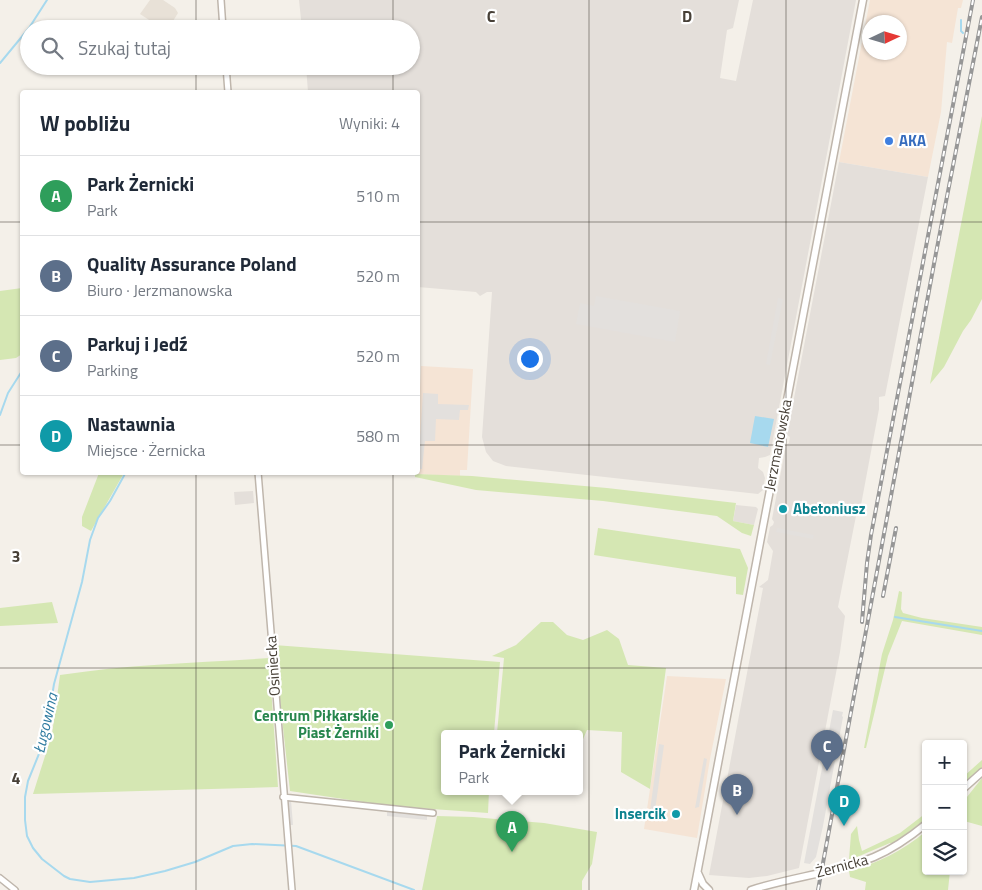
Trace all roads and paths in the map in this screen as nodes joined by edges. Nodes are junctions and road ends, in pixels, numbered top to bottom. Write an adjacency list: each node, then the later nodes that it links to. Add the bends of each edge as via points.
1 (221, 0): 3 (street)
2 (863, 0): 12 (street, Jerzmanowska)
3 (222, 20)
4 (227, 75): 5 (street)
5 (228, 90)
6 (258, 475): 9 (street, Osiniecka)
7 (982, 772): 8 (street)
8 (967, 786)
9 (283, 797): 10 (street); 15 (street, Osiniecka)
10 (433, 813)
11 (922, 827): 18 (street, Żernicka, via 897,846 874,857)
12 (697, 872): 16 (street, Jerzmanowska); 17 (street)
13 (0, 878): 14 (street)
14 (15, 890)
15 (292, 890)
16 (694, 890)
17 (709, 890)
18 (751, 890)

